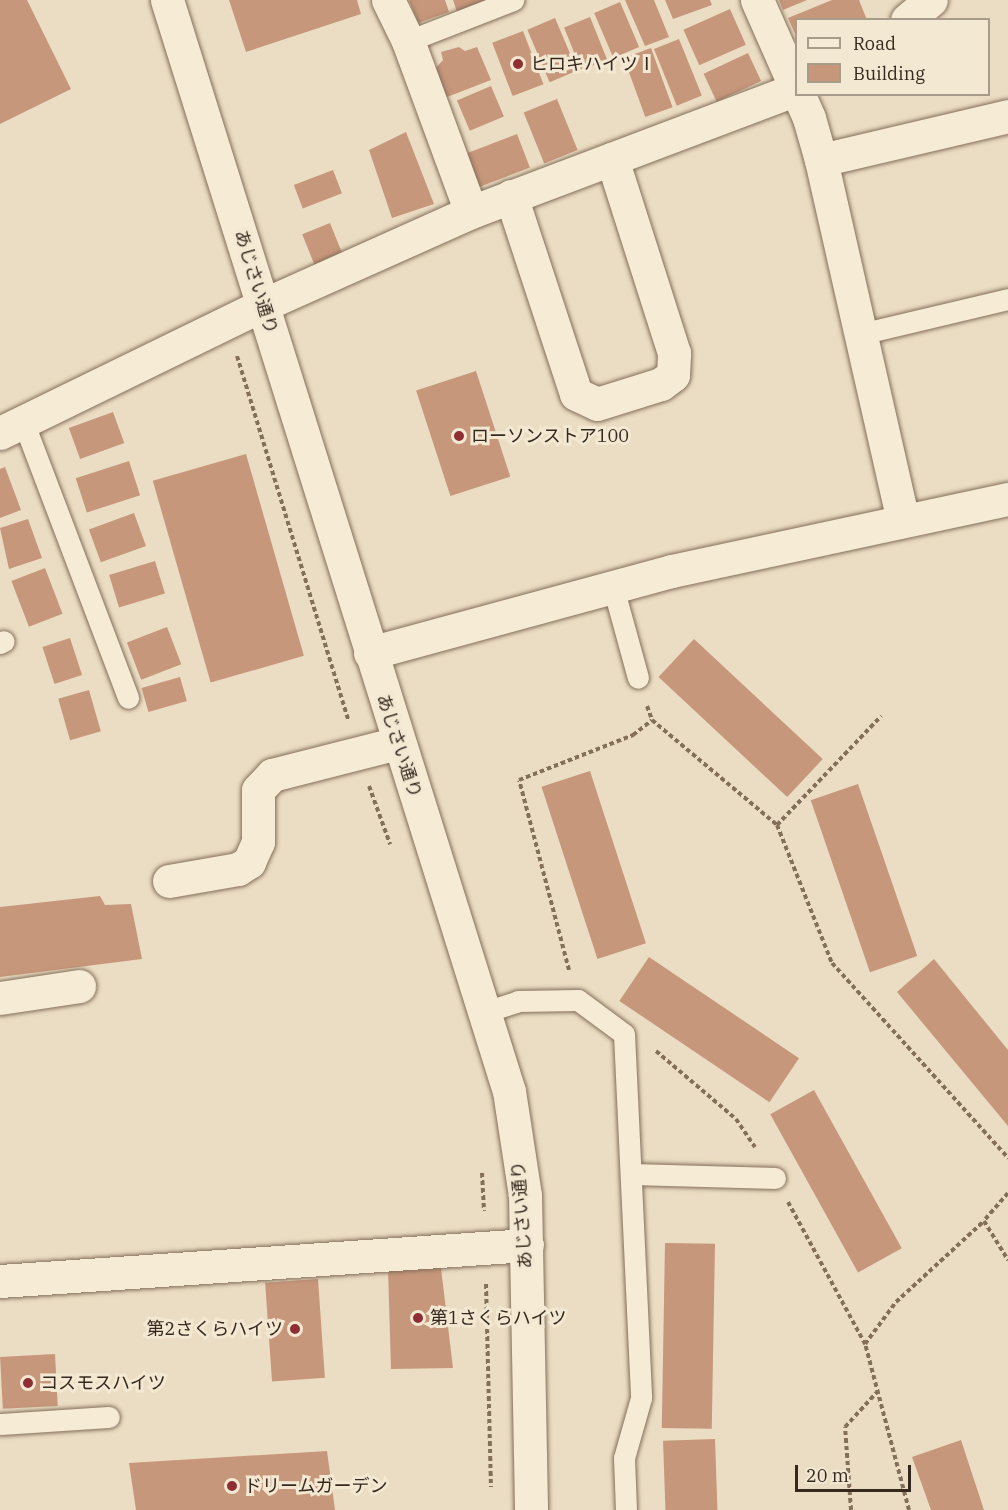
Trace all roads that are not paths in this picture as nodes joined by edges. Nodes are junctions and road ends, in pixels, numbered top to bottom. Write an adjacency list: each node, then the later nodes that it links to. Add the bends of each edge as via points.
1 (167, 0): 16 (street, あじさい通り)
2 (388, 0): 7 (street)
3 (513, 0): 7 (lane)
4 (757, 0): 8 (street)
5 (931, 0): 6 (street)
6 (909, 18)
7 (408, 40): 14 (street)
8 (795, 90): 11 (street)
9 (798, 96): 12 (street)
10 (1008, 116): 12 (street)
11 (612, 159): 13 (street); 13 (street, via 674,353 673,375 661,384 597,404 576,394)
12 (821, 160): 17 (street)
13 (511, 196): 14 (street)
14 (471, 212): 16 (street)
15 (1008, 299): 17 (lane)
16 (263, 305): 18 (street); 22 (street, あじさい通り)
17 (860, 334): 20 (street)
18 (11, 427): 24 (lane)
19 (1008, 499): 20 (street)
20 (903, 521): 21 (street)
21 (613, 587): 22 (street); 23 (lane)
22 (369, 653): 25 (street, あじさい通り)
23 (638, 678)
24 (128, 698)
25 (398, 743): 26 (street, via 272,775 258,790 258,842 249,862 238,869); 29 (street, あじさい通り)
26 (169, 881)
27 (79, 986): 28 (street)
28 (0, 998)
29 (485, 1012): 30 (lane, via 518,1001 578,1000 624,1034); 32 (street, あじさい通り, via 508,1090 525,1195)
30 (633, 1174): 31 (lane); 37 (lane, via 641,1398 624,1458)
31 (775, 1178)
32 (527, 1245): 33 (street); 36 (street, あじさい通り)
33 (0, 1281)
34 (109, 1418): 35 (lane)
35 (0, 1424)
36 (531, 1510)
37 (626, 1510)

